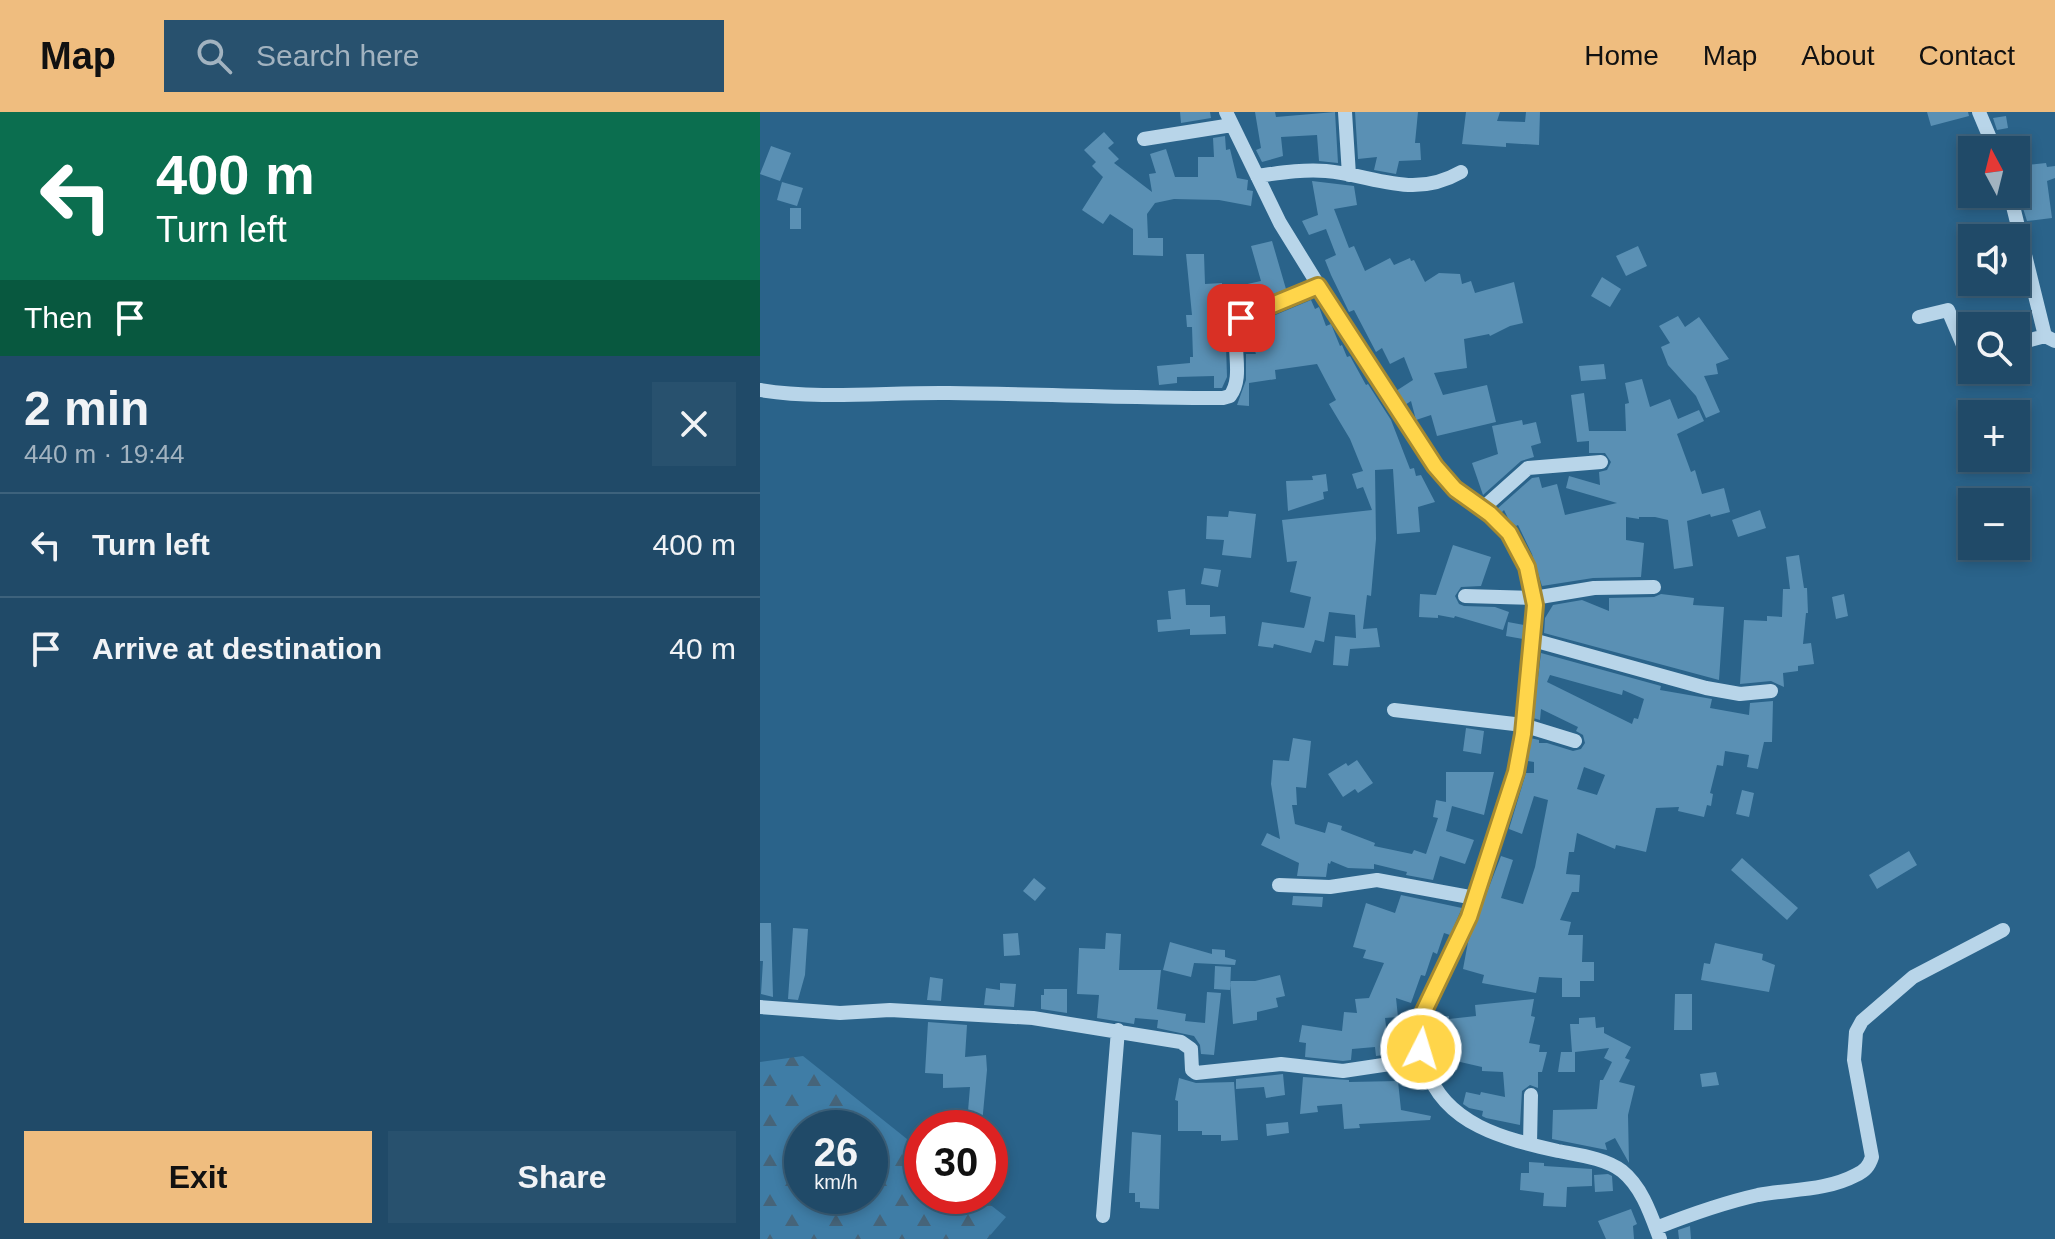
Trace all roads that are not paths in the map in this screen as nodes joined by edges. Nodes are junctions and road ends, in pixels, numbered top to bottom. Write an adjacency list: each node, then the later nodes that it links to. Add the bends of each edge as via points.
1 (1345, 112): 7 (street)
2 (1979, 112): 4 (street)
3 (1229, 119): 5 (street); 8 (street)
4 (1989, 136)
5 (1144, 139)
6 (1461, 172): 7 (street, via 1443,180 1401,185)
7 (1349, 175): 8 (street, via 1314,170)
8 (1257, 176): 10 (street)
9 (2014, 208): 13 (street)
10 (1318, 286): 15 (street, via 1241,318 1236,328 1236,386 1223,398); 17 (street, via 1426,454 1455,489)
11 (1919, 317): 12 (street, via 1948,310)
12 (1958, 333)
13 (2050, 338): 14 (street)
14 (2030, 342)
15 (760, 390)
16 (1601, 462): 17 (street, via 1528,468)
17 (1482, 509): 20 (street, via 1514,540)
18 (1654, 587): 20 (street, via 1594,588)
19 (1465, 596): 20 (street)
20 (1534, 598): 21 (street)
21 (1533, 640): 22 (street, via 1722,692); 24 (street)
22 (1771, 691)
23 (1394, 710): 24 (street)
24 (1523, 725): 25 (street); 27 (street, via 1516,772)
25 (1575, 741)
26 (1279, 885): 27 (street, via 1330,887 1377,880)
27 (1475, 898): 31 (street, via 1421,1020)
28 (2003, 930): 35 (street, via 1913,977 1862,1021 1854,1060 1872,1157 1868,1168 1820,1187 1706,1208)
29 (760, 1007): 30 (street, via 1033,1018)
30 (1118, 1030): 31 (street, via 1181,1042 1189,1047 1196,1073 1281,1064 1343,1071); 34 (street)
31 (1423, 1059): 33 (street, via 1436,1090 1457,1114)
32 (1531, 1095): 33 (street)
33 (1530, 1144): 35 (street, via 1616,1167 1637,1189)
34 (1103, 1216)
35 (1658, 1234)

